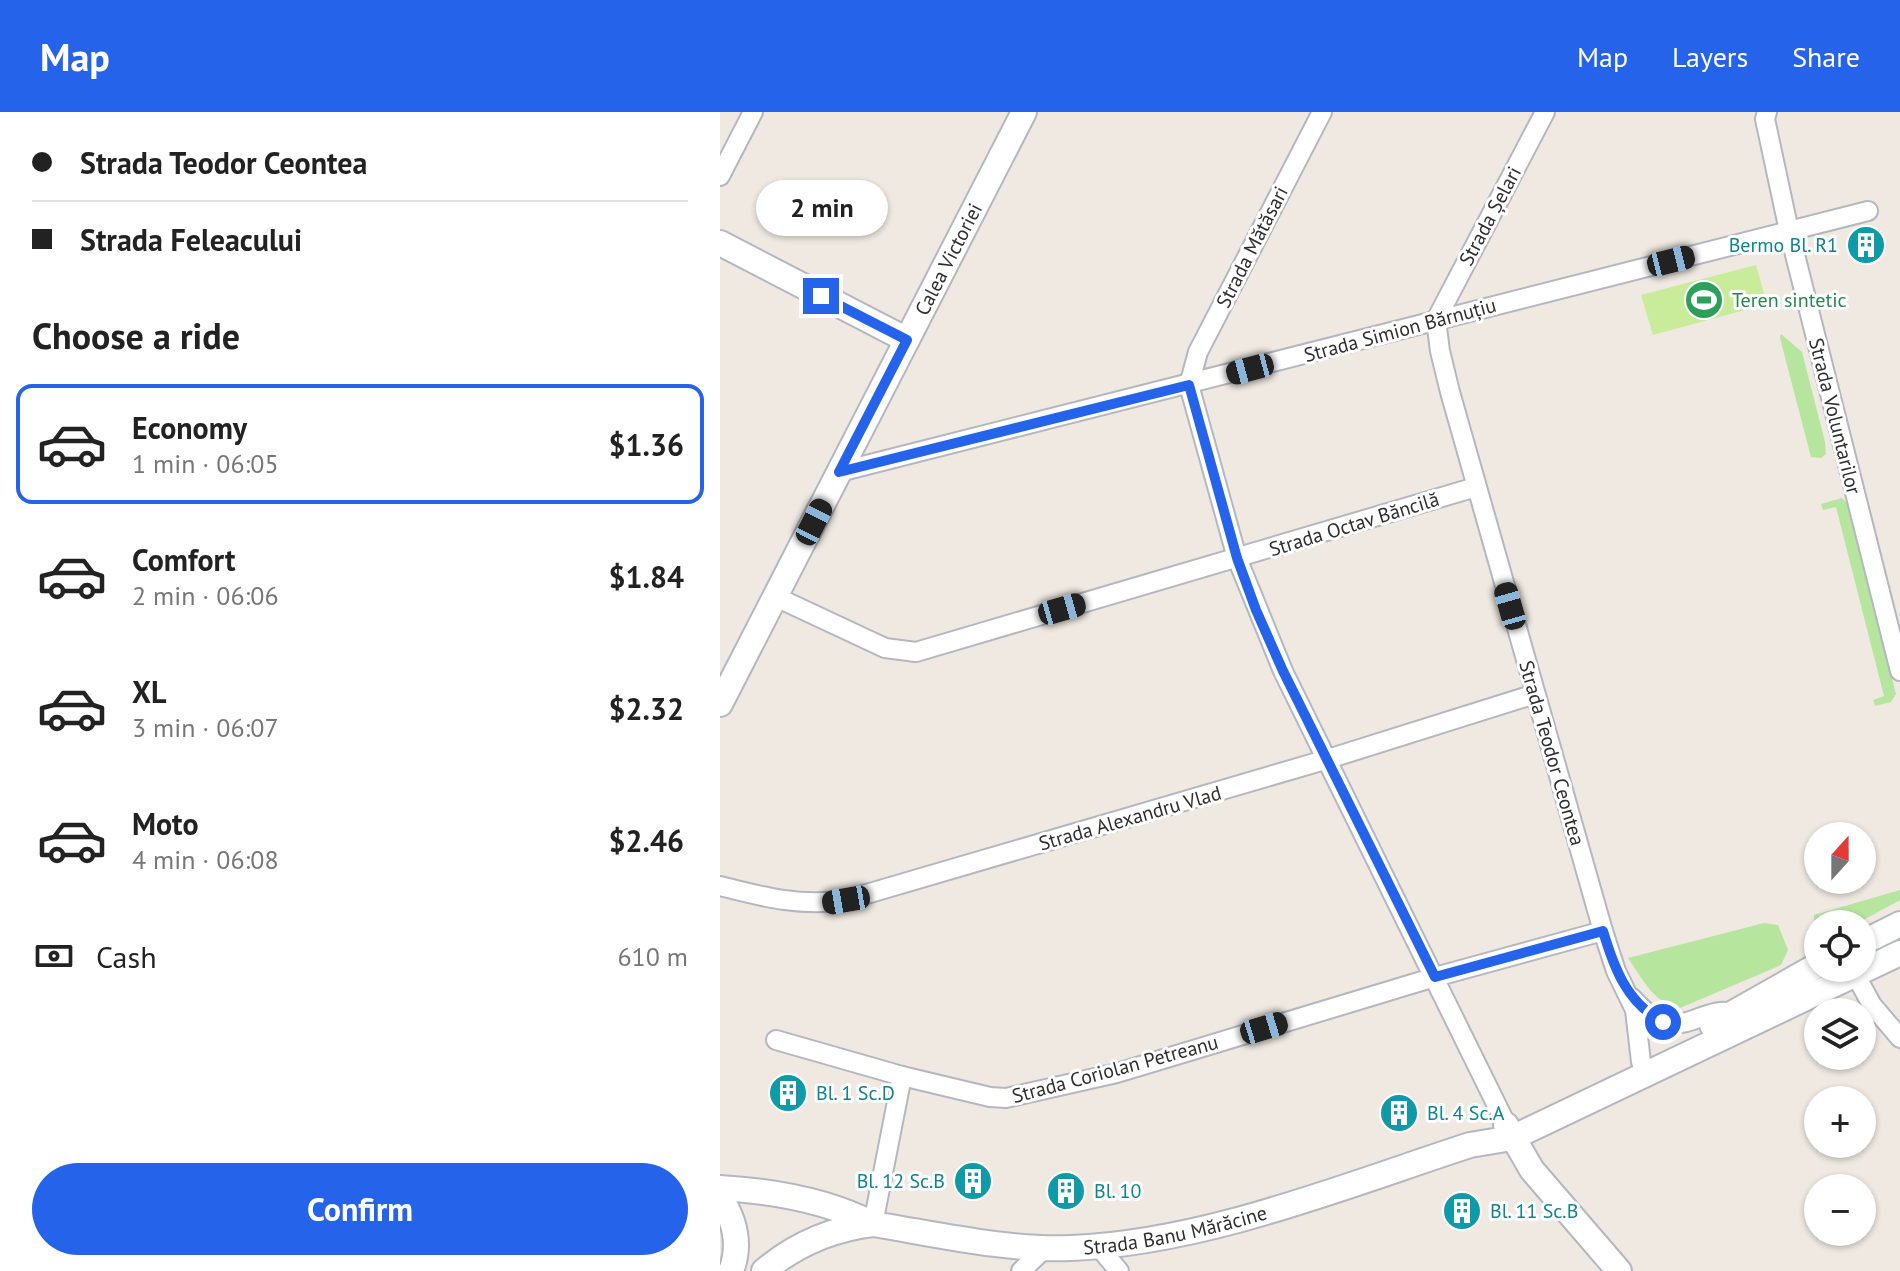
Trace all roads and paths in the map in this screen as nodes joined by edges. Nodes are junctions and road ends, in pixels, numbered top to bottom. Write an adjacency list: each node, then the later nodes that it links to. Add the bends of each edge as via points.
1 (753, 112): 6 (street)
2 (1024, 112): 11 (main road, Calea Victoriei)
3 (1322, 112): 12 (street, Strada Mătăsari, via 1198,352)
4 (1545, 112): 10 (street, Strada Șelari)
5 (1767, 112): 8 (street, Strada Voluntarilor)
6 (720, 176)
7 (1868, 211): 8 (street, Strada Simion Bărnuțiu)
8 (1789, 231): 10 (street, Strada Simion Bărnuțiu); 17 (street, Strada Voluntarilor)
9 (720, 243): 11 (main road)
10 (1436, 320): 12 (street, Strada Simion Bărnuțiu); 14 (street, Strada Teodor Ceontea)
11 (907, 340): 13 (main road, Calea Victoriei)
12 (1189, 385): 13 (street, Strada Simion Bărnuțiu); 15 (street)
13 (839, 472): 16 (main road, Calea Victoriei)
14 (1476, 487): 15 (street, Strada Octav Băncilă); 18 (street, Strada Teodor Ceontea)
15 (1237, 558): 16 (street, Strada Octav Băncilă, via 907,653 885,648); 20 (street, via 1283,671)
16 (776, 597): 19 (main road, Calea Victoriei)
17 (1900, 671)
18 (1535, 694): 20 (street, Strada Alexandru Vlad); 23 (street, Strada Teodor Ceontea)
19 (720, 704)
20 (1328, 759): 21 (street, Strada Alexandru Vlad, via 846,900 801,904); 28 (street)
21 (720, 886)
22 (1900, 924): 24 (main road)
23 (1603, 931): 28 (street, Strada Coriolan Petreanu); 31 (street, Strada Teodor Ceontea)
24 (1876, 936)
25 (1900, 953): 26 (main road, Strada Banu Mărăcine)
26 (1876, 964)
27 (1804, 973): 32 (main road, Strada Banu Mărăcine)
28 (1435, 977): 36 (street, Strada Coriolan Petreanu, via 1117,1073 1018,1096 990,1097); 37 (street)
29 (1837, 982): 37 (main road, Strada Banu Mărăcine)
30 (1859, 982): 33 (street)
31 (1630, 996): 32 (street, Strada Teodor Ceontea, via 1651,1016 1673,1025 1716,1012); 35 (street, Strada Teodor Ceontea)
32 (1734, 1013): 35 (main road, Strada Banu Mărăcine)
33 (1900, 1038)
34 (776, 1040): 36 (street, Strada Coriolan Petreanu)
35 (1641, 1062): 37 (main road, Strada Banu Mărăcine)
36 (902, 1076): 40 (street)
37 (1509, 1131): 41 (main road, Strada Banu Mărăcine, via 1210,1227); 47 (main road, via 1532,1170)
38 (720, 1188): 40 (main road, Strada Banu Mărăcine, via 816,1202)
39 (720, 1197): 43 (main road, via 736,1237)
40 (873, 1224): 42 (main road, Strada Banu Mărăcine); 44 (main road, Strada Banu Mărăcine, via 819,1236)
41 (1098, 1246): 42 (main road, Strada Banu Mărăcine); 46 (street)
42 (1045, 1248): 45 (street)
43 (731, 1271)
44 (764, 1271)
45 (1021, 1271)
46 (1119, 1271)
47 (1619, 1271)

